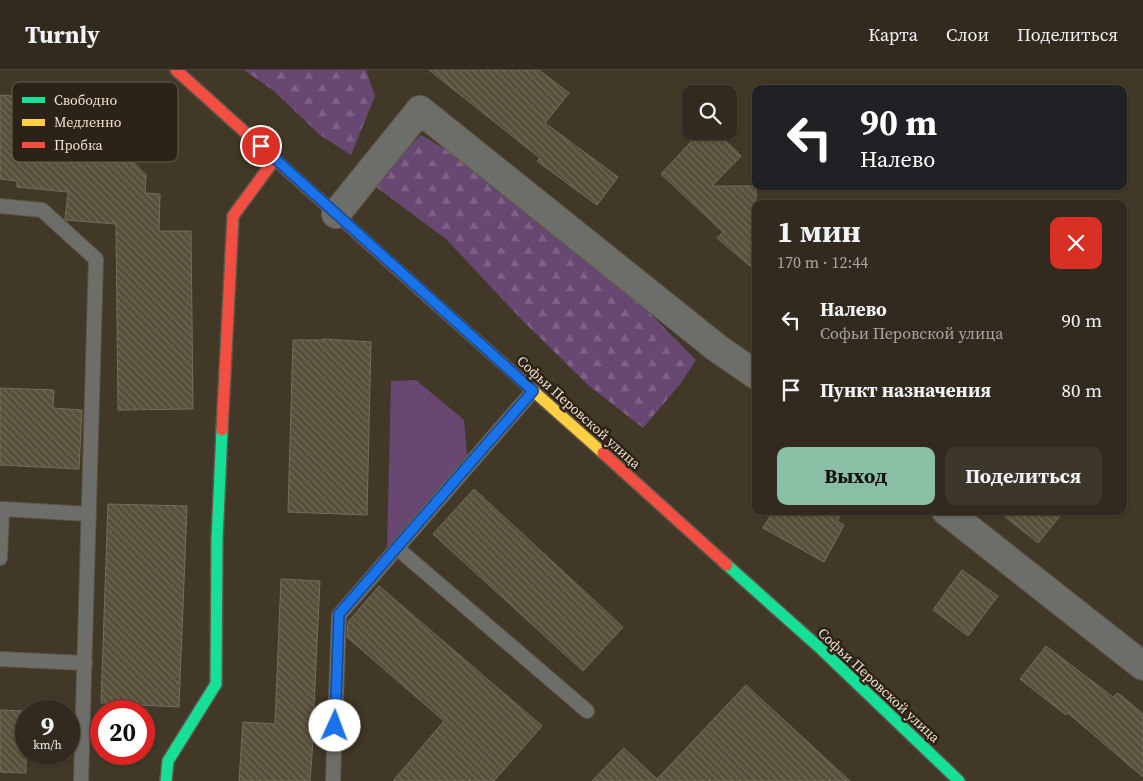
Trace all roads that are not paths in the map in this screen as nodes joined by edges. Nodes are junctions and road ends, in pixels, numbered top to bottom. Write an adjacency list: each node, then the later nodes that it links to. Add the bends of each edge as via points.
1 (176, 70): 2 (main road, Софьи Перовской улица)
2 (276, 159): 4 (main road, Софьи Перовской улица); 16 (main road, via 233,216 217,540 216,684 168,761)
3 (0, 206): 7 (lane, via 42,210 96,259)
4 (336, 214): 5 (street, via 420,110); 6 (main road, Софьи Перовской улица)
5 (752, 372)
6 (533, 391): 9 (lane); 18 (main road, Софьи Перовской улица, via 820,649)
7 (89, 514): 10 (lane, via 2,509); 12 (lane)
8 (951, 515): 13 (street)
9 (397, 548): 14 (lane); 17 (lane, via 339,614)
10 (0, 558)
11 (0, 659): 12 (lane)
12 (85, 663): 15 (lane)
13 (1143, 666)
14 (587, 711)
15 (81, 781)
16 (166, 781)
17 (334, 781)
18 (959, 781)

